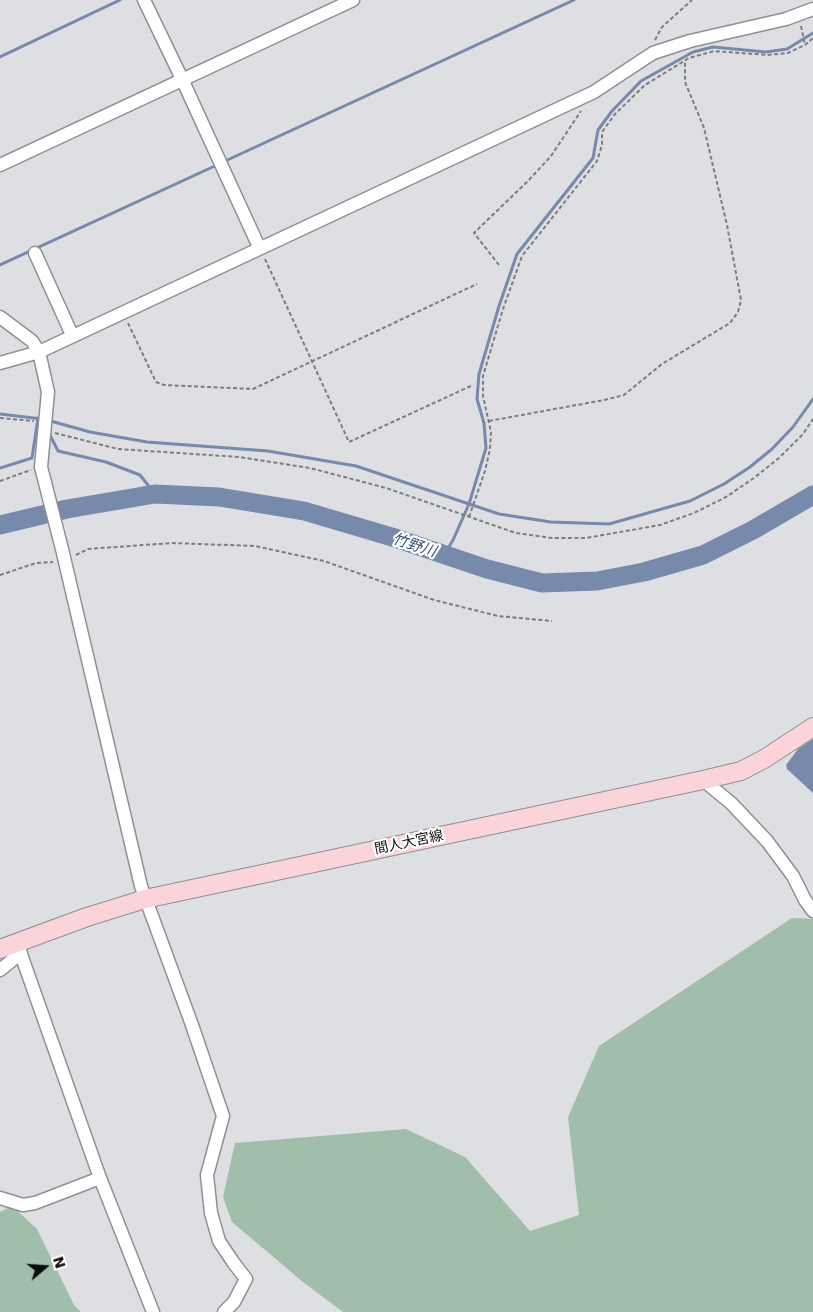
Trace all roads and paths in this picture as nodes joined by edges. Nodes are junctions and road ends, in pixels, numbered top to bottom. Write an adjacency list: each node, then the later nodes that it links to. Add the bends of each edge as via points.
1 (144, 0): 10 (street)
2 (353, 0): 10 (street)
3 (692, 0): 8 (path, via 662,27 655,39)
4 (813, 9): 5 (street)
5 (800, 14): 7 (path); 8 (street)
6 (813, 38): 7 (path)
7 (805, 45): 9 (path, via 788,53 767,55 714,51)
8 (653, 53): 11 (street)
9 (685, 61): 27 (path, via 645,85 615,114 602,132 597,161 522,256 483,376 483,396); 27 (path, via 685,82 704,128 725,216 741,300 738,312 730,323 662,364 624,395)
10 (182, 79): 12 (street); 13 (street)
11 (594, 92): 13 (street); 15 (path, via 551,156 474,233)
12 (0, 165)
13 (259, 247): 17 (street); 21 (path)
14 (35, 253): 19 (street)
15 (499, 265)
16 (477, 284): 21 (path)
17 (123, 312): 19 (street); 21 (path, via 156,382 164,385 253,388)
18 (0, 316): 20 (street, via 32,340)
19 (72, 335): 20 (street)
20 (39, 352): 22 (street); 28 (street, via 48,392)
21 (313, 361): 23 (path, via 349,442)
22 (0, 363)
23 (473, 385)
24 (0, 418): 26 (path)
25 (813, 419): 31 (path, via 779,458 754,478 694,513 660,525 586,538 552,538 516,533)
26 (34, 421)
27 (489, 421): 31 (path, via 490,449)
28 (45, 431): 29 (street); 31 (path, via 118,449 239,457 310,468 386,488)
29 (40, 467): 30 (path); 32 (street)
30 (0, 481)
31 (469, 517)
32 (63, 555): 33 (path); 34 (path, via 172,543 255,546 324,561 434,600 498,616); 37 (street)
33 (0, 575)
34 (552, 621)
35 (813, 727): 36 (main road, 間人大宮線, via 764,759 741,770)
36 (703, 780): 37 (main road, 間人大宮線); 38 (street, via 731,803 767,841 793,876)
37 (146, 898): 39 (main road, 間人大宮線, via 88,917); 44 (street, via 223,1116 208,1175 211,1213 219,1241 246,1279)
38 (813, 912)
39 (19, 948): 40 (main road, 間人大宮線); 41 (street); 42 (street)
40 (0, 949)
41 (0, 970)
42 (100, 1178): 43 (street, via 35,1203 23,1205); 45 (street)
43 (0, 1198)
44 (228, 1311)
45 (153, 1312)

